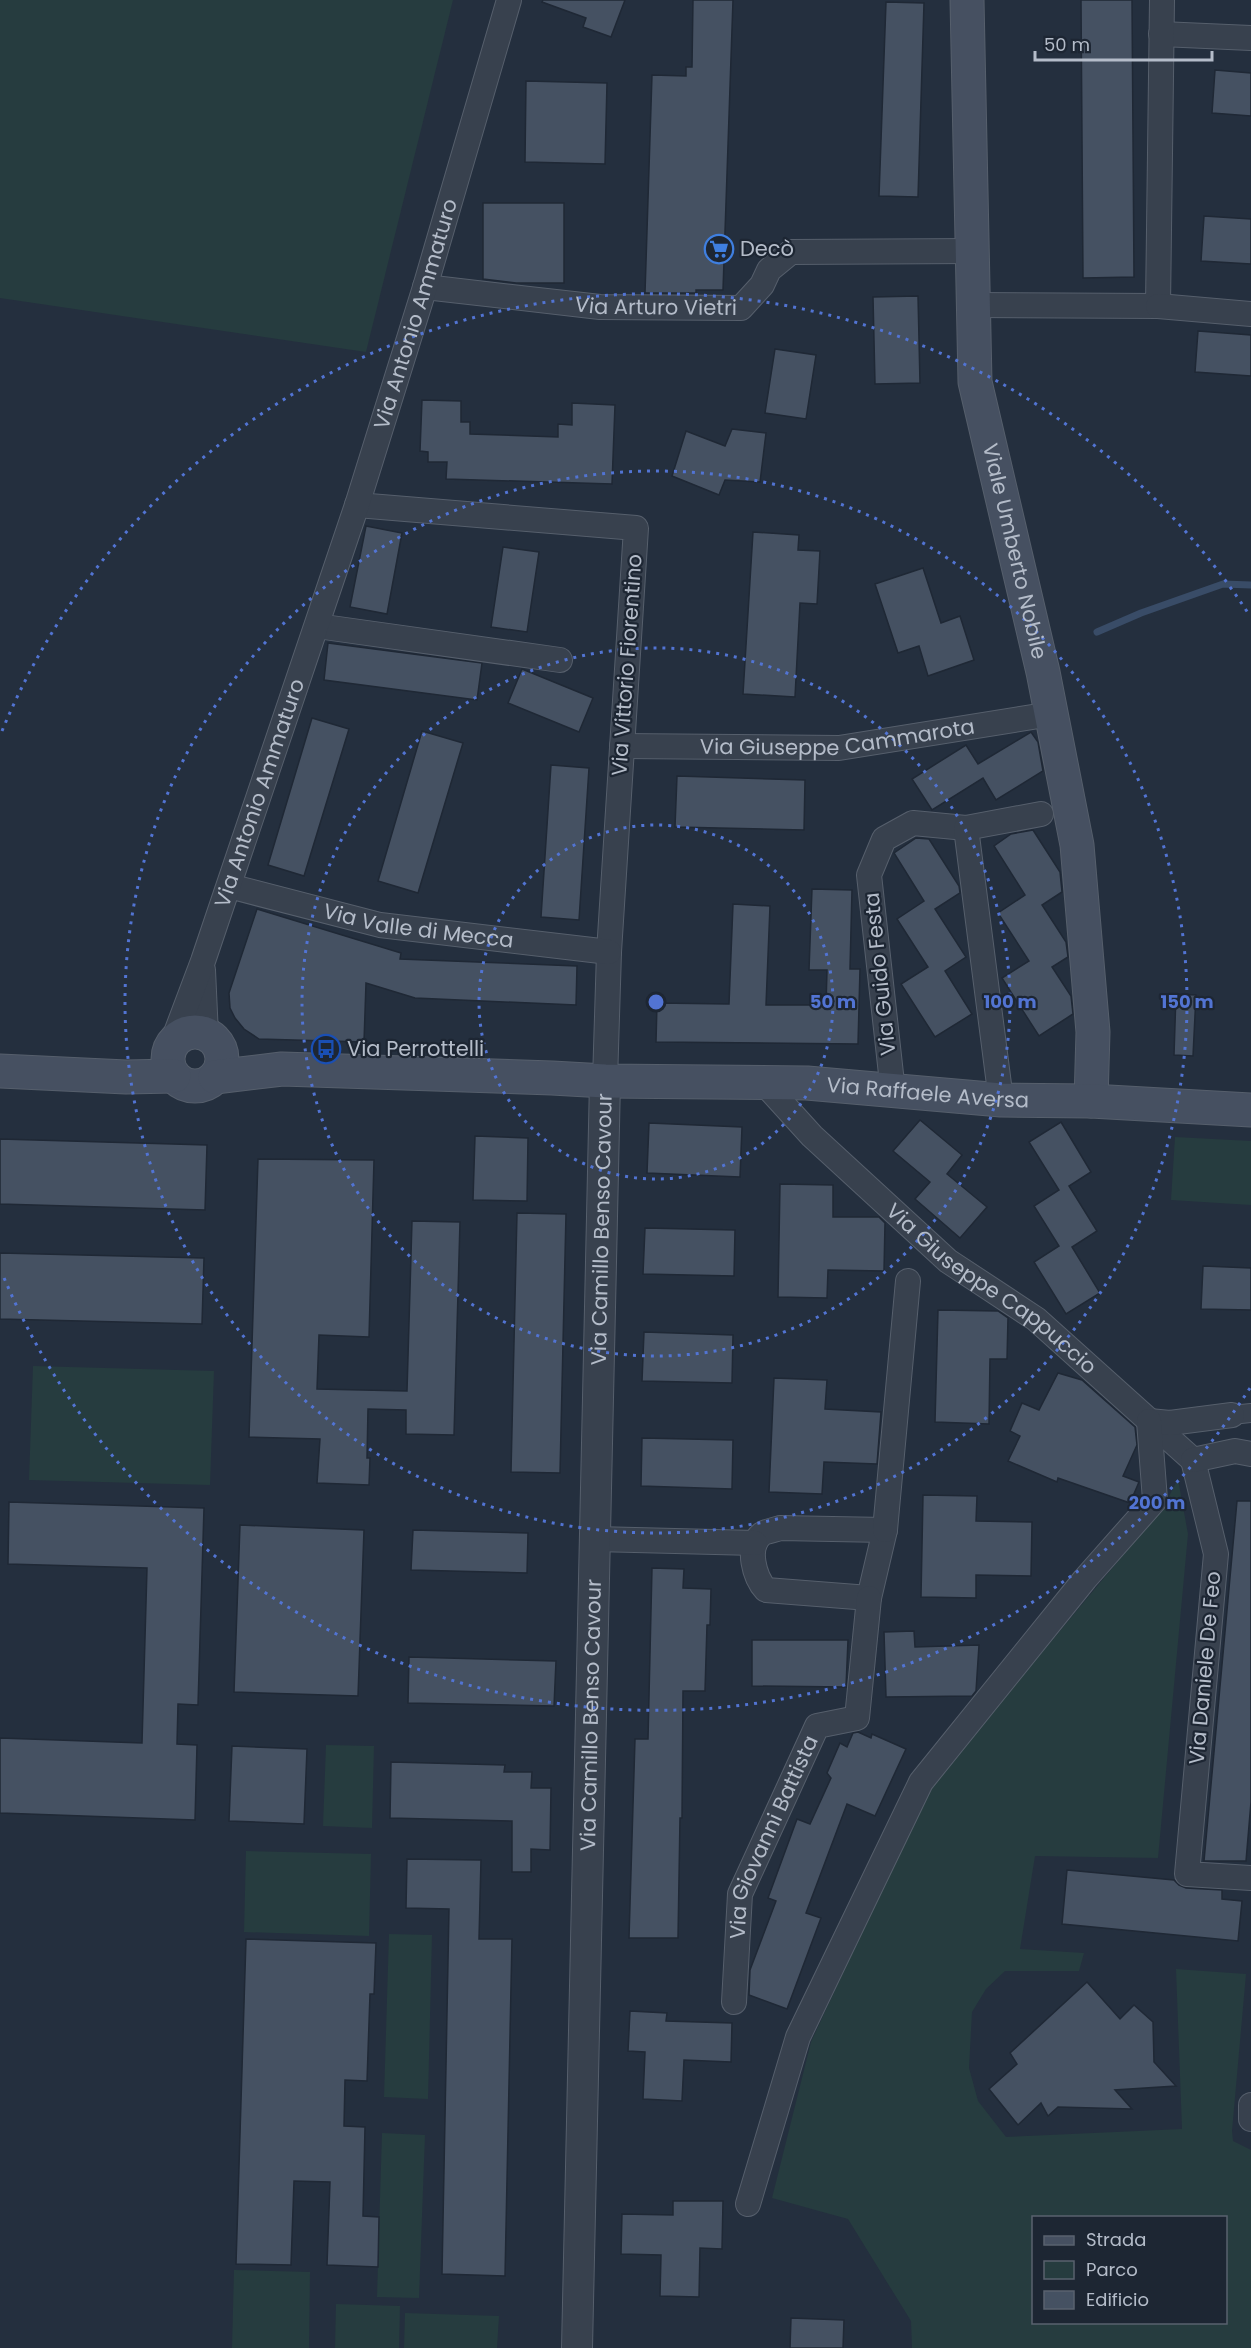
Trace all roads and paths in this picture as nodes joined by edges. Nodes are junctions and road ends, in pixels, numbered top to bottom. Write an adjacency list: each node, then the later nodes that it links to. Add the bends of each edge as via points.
1 (509, 0): 7 (street, Via Antonio Ammaturo)
2 (967, 0): 6 (main road, Viale Umberto Nobile)
3 (1162, 0): 4 (street)
4 (1161, 34): 5 (street); 9 (street)
5 (1251, 38)
6 (972, 251): 7 (street, Via Arturo Vietri, via 791,252 769,270 758,291 741,308 600,307); 8 (main road, Viale Umberto Nobile)
7 (425, 287): 11 (street, Via Antonio Ammaturo)
8 (973, 305): 9 (street); 14 (main road, Viale Umberto Nobile, via 975,382)
9 (1158, 306): 10 (street)
10 (1251, 314)
11 (357, 505): 12 (street, Via Antonio Ammaturo); 15 (street, Via Vittorio Fiorentino, via 636,528)
12 (317, 626): 13 (street); 18 (street, Via Antonio Ammaturo)
13 (560, 660)
14 (1051, 714): 15 (street, Via Giuseppe Cammarota, via 839,748); 16 (main road, Viale Umberto Nobile)
15 (622, 746): 19 (street, Via Vittorio Fiorentino)
16 (1056, 811): 17 (street, Via Guido Festa); 28 (main road, Viale Umberto Nobile, via 1077,845 1093,1032)
17 (966, 828): 26 (street, Via Guido Festa, via 913,823 884,840 869,875); 27 (street)
18 (229, 886): 19 (street, Via Valle di Mecca, via 380,925); 20 (street, Via Antonio Ammaturo)
19 (609, 952): 24 (street, Via Vittorio Fiorentino)
20 (203, 961): 21 (street); 22 (street, Via Antonio Ammaturo)
21 (214, 1055): 22 (main road, via 197,1032 179,1037); 22 (main road, via 206,1084 196,1086 181,1082); 24 (main road, Via Raffaele Aversa, via 282,1069)
22 (171, 1059): 23 (main road, via 126,1077)
23 (0, 1071)
24 (605, 1081): 25 (main road, Via Raffaele Aversa); 36 (street, Via Camillo Benso Cavour)
25 (763, 1082): 26 (main road, Via Raffaele Aversa); 32 (street, Via Giuseppe Cappuccio, via 812,1136 948,1261 1036,1319)
26 (893, 1092): 27 (main road, Via Raffaele Aversa)
27 (1001, 1100): 28 (main road, Via Raffaele Aversa)
28 (1091, 1101): 29 (main road, Via Raffaele Aversa)
29 (1251, 1110)
30 (908, 1281): 35 (street, Via Giovanni Battista)
31 (1242, 1414): 32 (street, via 1170,1423)
32 (1149, 1421): 34 (street, Via Giuseppe Cappuccio); 43 (street, via 1155,1500 1085,1579 921,1782 798,2037)
33 (1251, 1454): 34 (street, via 1235,1451)
34 (1193, 1460): 39 (street, Via Daniele De Feo, via 1216,1554 1186,1874)
35 (885, 1530): 37 (street, via 780,1528 762,1534); 38 (street, Via Giovanni Battista)
36 (595, 1539): 37 (street); 44 (street, Via Camillo Benso Cavour)
37 (755, 1544): 38 (street, via 754,1568 766,1590)
38 (869, 1598): 40 (street, Via Giovanni Battista, via 857,1718 817,1725 740,1894)
39 (1251, 1878)
40 (734, 2002)
41 (1251, 2105): 42 (street)
42 (1251, 2119)
43 (748, 2204)
44 (577, 2348)

